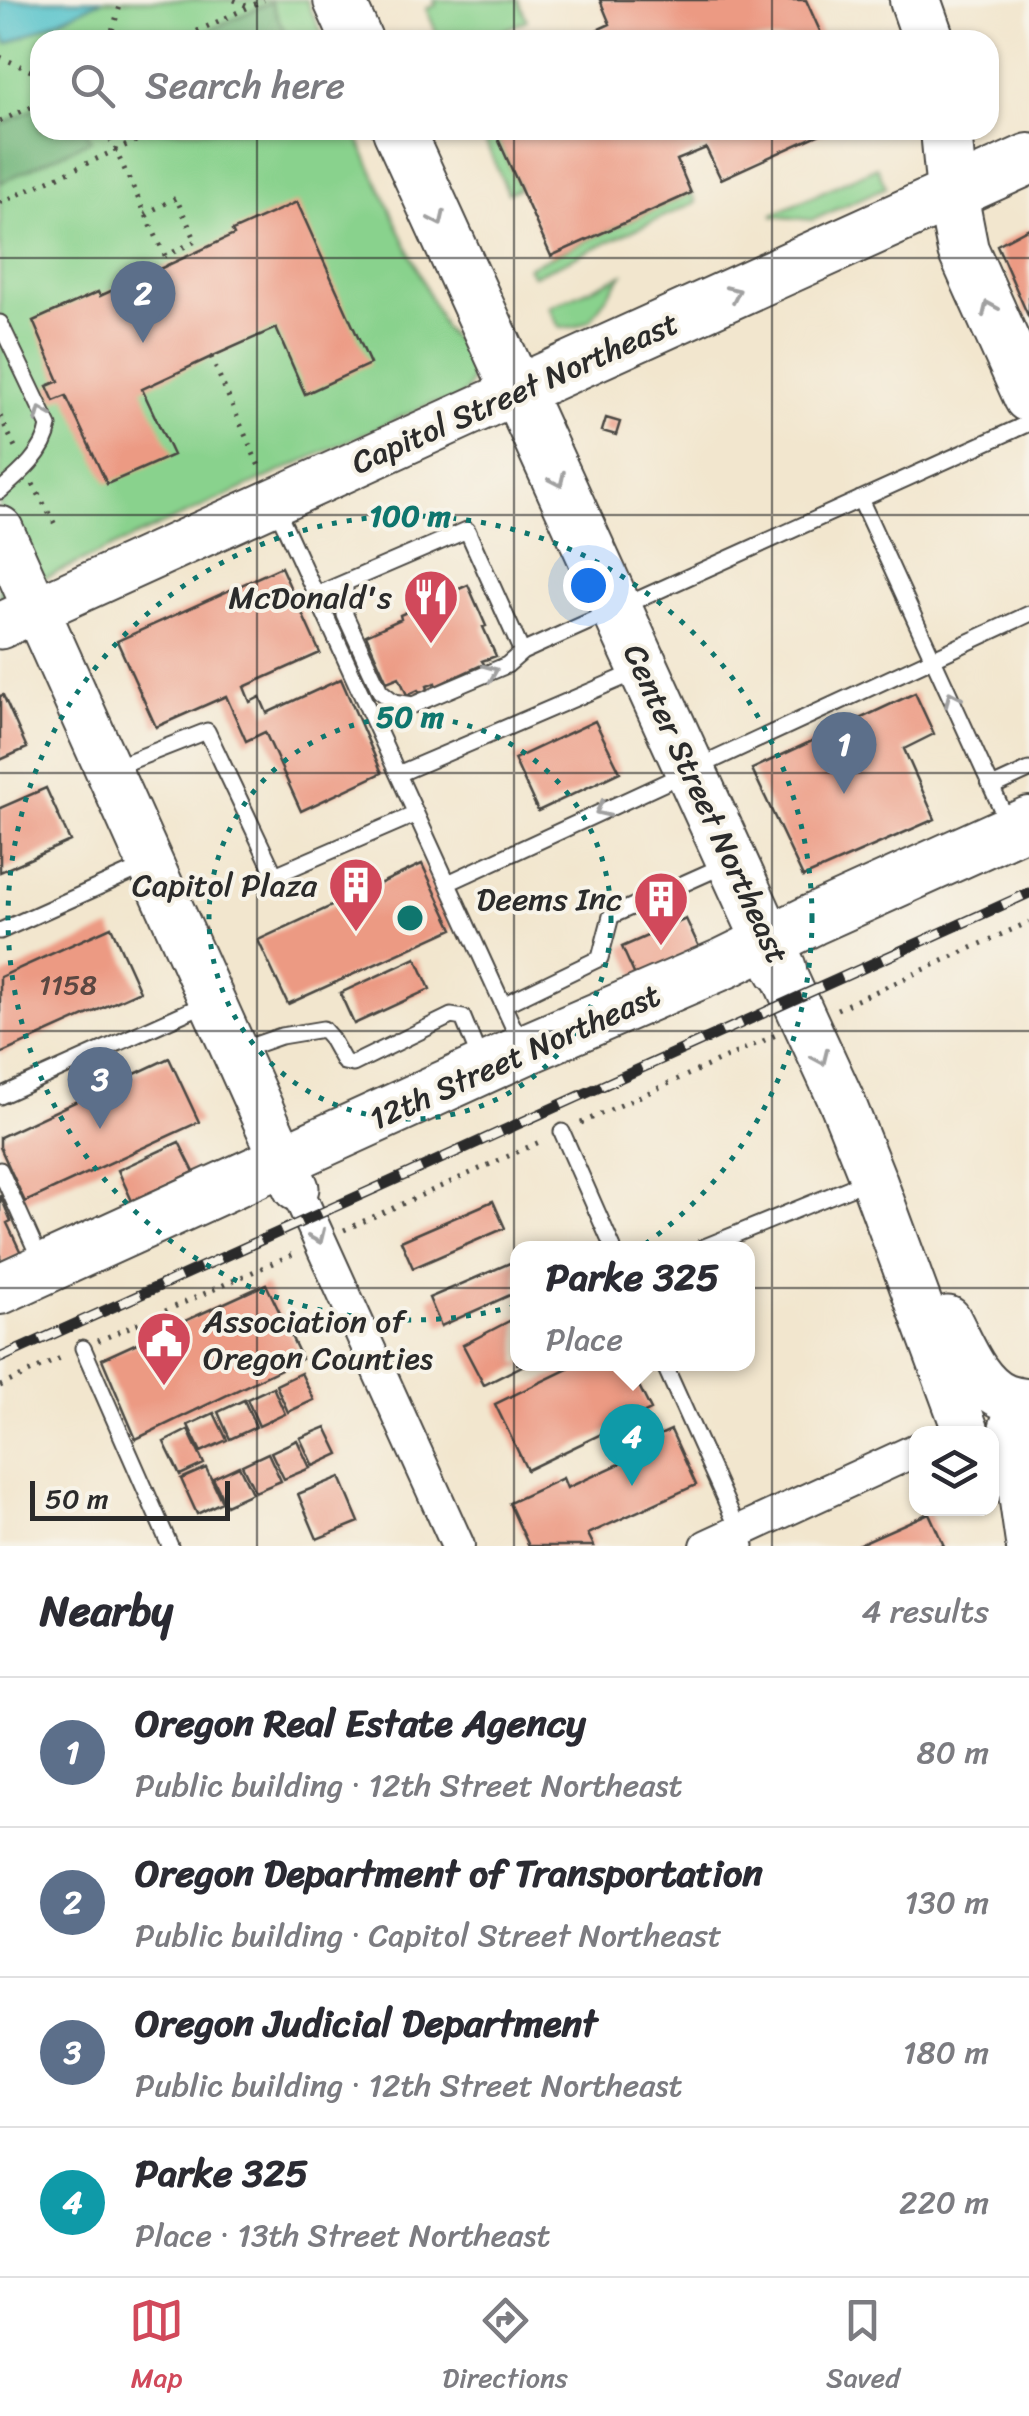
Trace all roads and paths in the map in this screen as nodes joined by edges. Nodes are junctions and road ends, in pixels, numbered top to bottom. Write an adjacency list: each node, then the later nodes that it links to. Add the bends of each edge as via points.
1 (122, 0): 7 (path)
2 (234, 0): 6 (path)
3 (264, 0): 6 (path)
4 (338, 0): 9 (main road)
5 (914, 0): 10 (main road)
6 (250, 7): 8 (path)
7 (113, 30)
8 (200, 30)
9 (352, 30)
10 (924, 30)
11 (0, 57): 12 (path)
12 (30, 70)
13 (30, 108): 14 (path)
14 (0, 121)
15 (111, 140): 19 (path)
16 (138, 140): 19 (path)
17 (403, 140): 28 (main road, Center Street Northeast, one-way to 28)
18 (947, 140): 21 (main road)
19 (116, 150): 22 (path); 23 (path)
20 (1029, 159): 21 (main road, Capitol Street Northeast)
21 (952, 194): 28 (main road, Capitol Street Northeast, one-way to 21); 29 (main road, one-way to 21, via 963,250)
22 (0, 203)
23 (145, 214): 24 (path); 24 (path, via 176,198 196,241)
24 (165, 256): 25 (path)
25 (169, 264)
26 (0, 323): 31 (lane, one-way to 26, via 42,447 49,426)
27 (211, 358): 33 (path)
28 (517, 391): 33 (street, Capitol Street Northeast); 37 (main road, Center Street Northeast, one-way to 37)
29 (1029, 397)
30 (1029, 422): 32 (lane)
31 (0, 491)
32 (860, 499): 37 (lane); 42 (lane)
33 (274, 502): 36 (lane); 40 (street, Capitol Street Northeast)
34 (0, 529): 40 (street)
35 (346, 583): 36 (lane); 39 (lane); 41 (lane, via 467,530)
36 (316, 595): 39 (lane); 47 (lane)
37 (617, 609): 41 (lane); 43 (main road, Center Street Northeast)
38 (1029, 614): 42 (lane)
39 (345, 615): 41 (lane, one-way to 41, via 380,691 394,702 413,705 507,665)
40 (19, 617): 46 (street)
41 (522, 652)
42 (933, 658): 44 (lane); 49 (lane, one-way to 42)
43 (644, 669): 44 (main road, Center Street Northeast); 47 (lane)
44 (690, 769): 50 (main road, Center Street Northeast); 52 (lane, one-way to 52)
45 (1029, 770): 49 (lane)
46 (107, 771): 48 (lane, via 207,730 274,875); 51 (street)
47 (398, 774): 48 (lane)
48 (416, 814): 52 (lane)
49 (1015, 824): 55 (main road, 12th Street Northeast)
50 (733, 862): 55 (main road, Center Street Northeast); 58 (lane, via 611,916 600,958)
51 (149, 864): 54 (lane); 56 (street)
52 (448, 882): 58 (lane)
53 (1029, 922): 57 (path)
54 (0, 931)
55 (775, 955): 60 (main road, 12th Street Northeast, via 724,964); 64 (main road, 12th Street Northeast); 65 (street, Center Street Northeast, one-way to 65)
56 (211, 1001): 59 (street); 61 (lane)
57 (849, 1004)
58 (503, 1005): 60 (lane)
59 (234, 1052): 60 (lane, via 323,1029 344,1062 353,1064 451,1016 463,1018); 64 (street)
60 (504, 1060): 64 (main road, 12th Street Northeast)
61 (0, 1096)
62 (562, 1132): 66 (lane)
63 (0, 1170): 69 (lane)
64 (289, 1174): 69 (main road, 12th Street Northeast); 71 (main road, 12th Street Northeast); 81 (street, one-way to 81)
65 (877, 1189): 67 (lane); 75 (street, via 978,1374 1006,1398); 76 (street, Center Street Northeast)
66 (610, 1241)
67 (723, 1241)
68 (272, 1263): 72 (path)
69 (45, 1269): 70 (main road, 12th Street Northeast)
70 (0, 1289)
71 (0, 1322)
72 (83, 1348): 74 (path); 80 (lane)
73 (667, 1371): 79 (lane)
74 (0, 1386)
75 (1029, 1402): 83 (street, via 1012,1428)
76 (959, 1426)
77 (909, 1454): 79 (street)
78 (999, 1490): 83 (street)
79 (743, 1538): 82 (street)
80 (169, 1546)
81 (458, 1546)
82 (707, 1546)
83 (1026, 1546)

